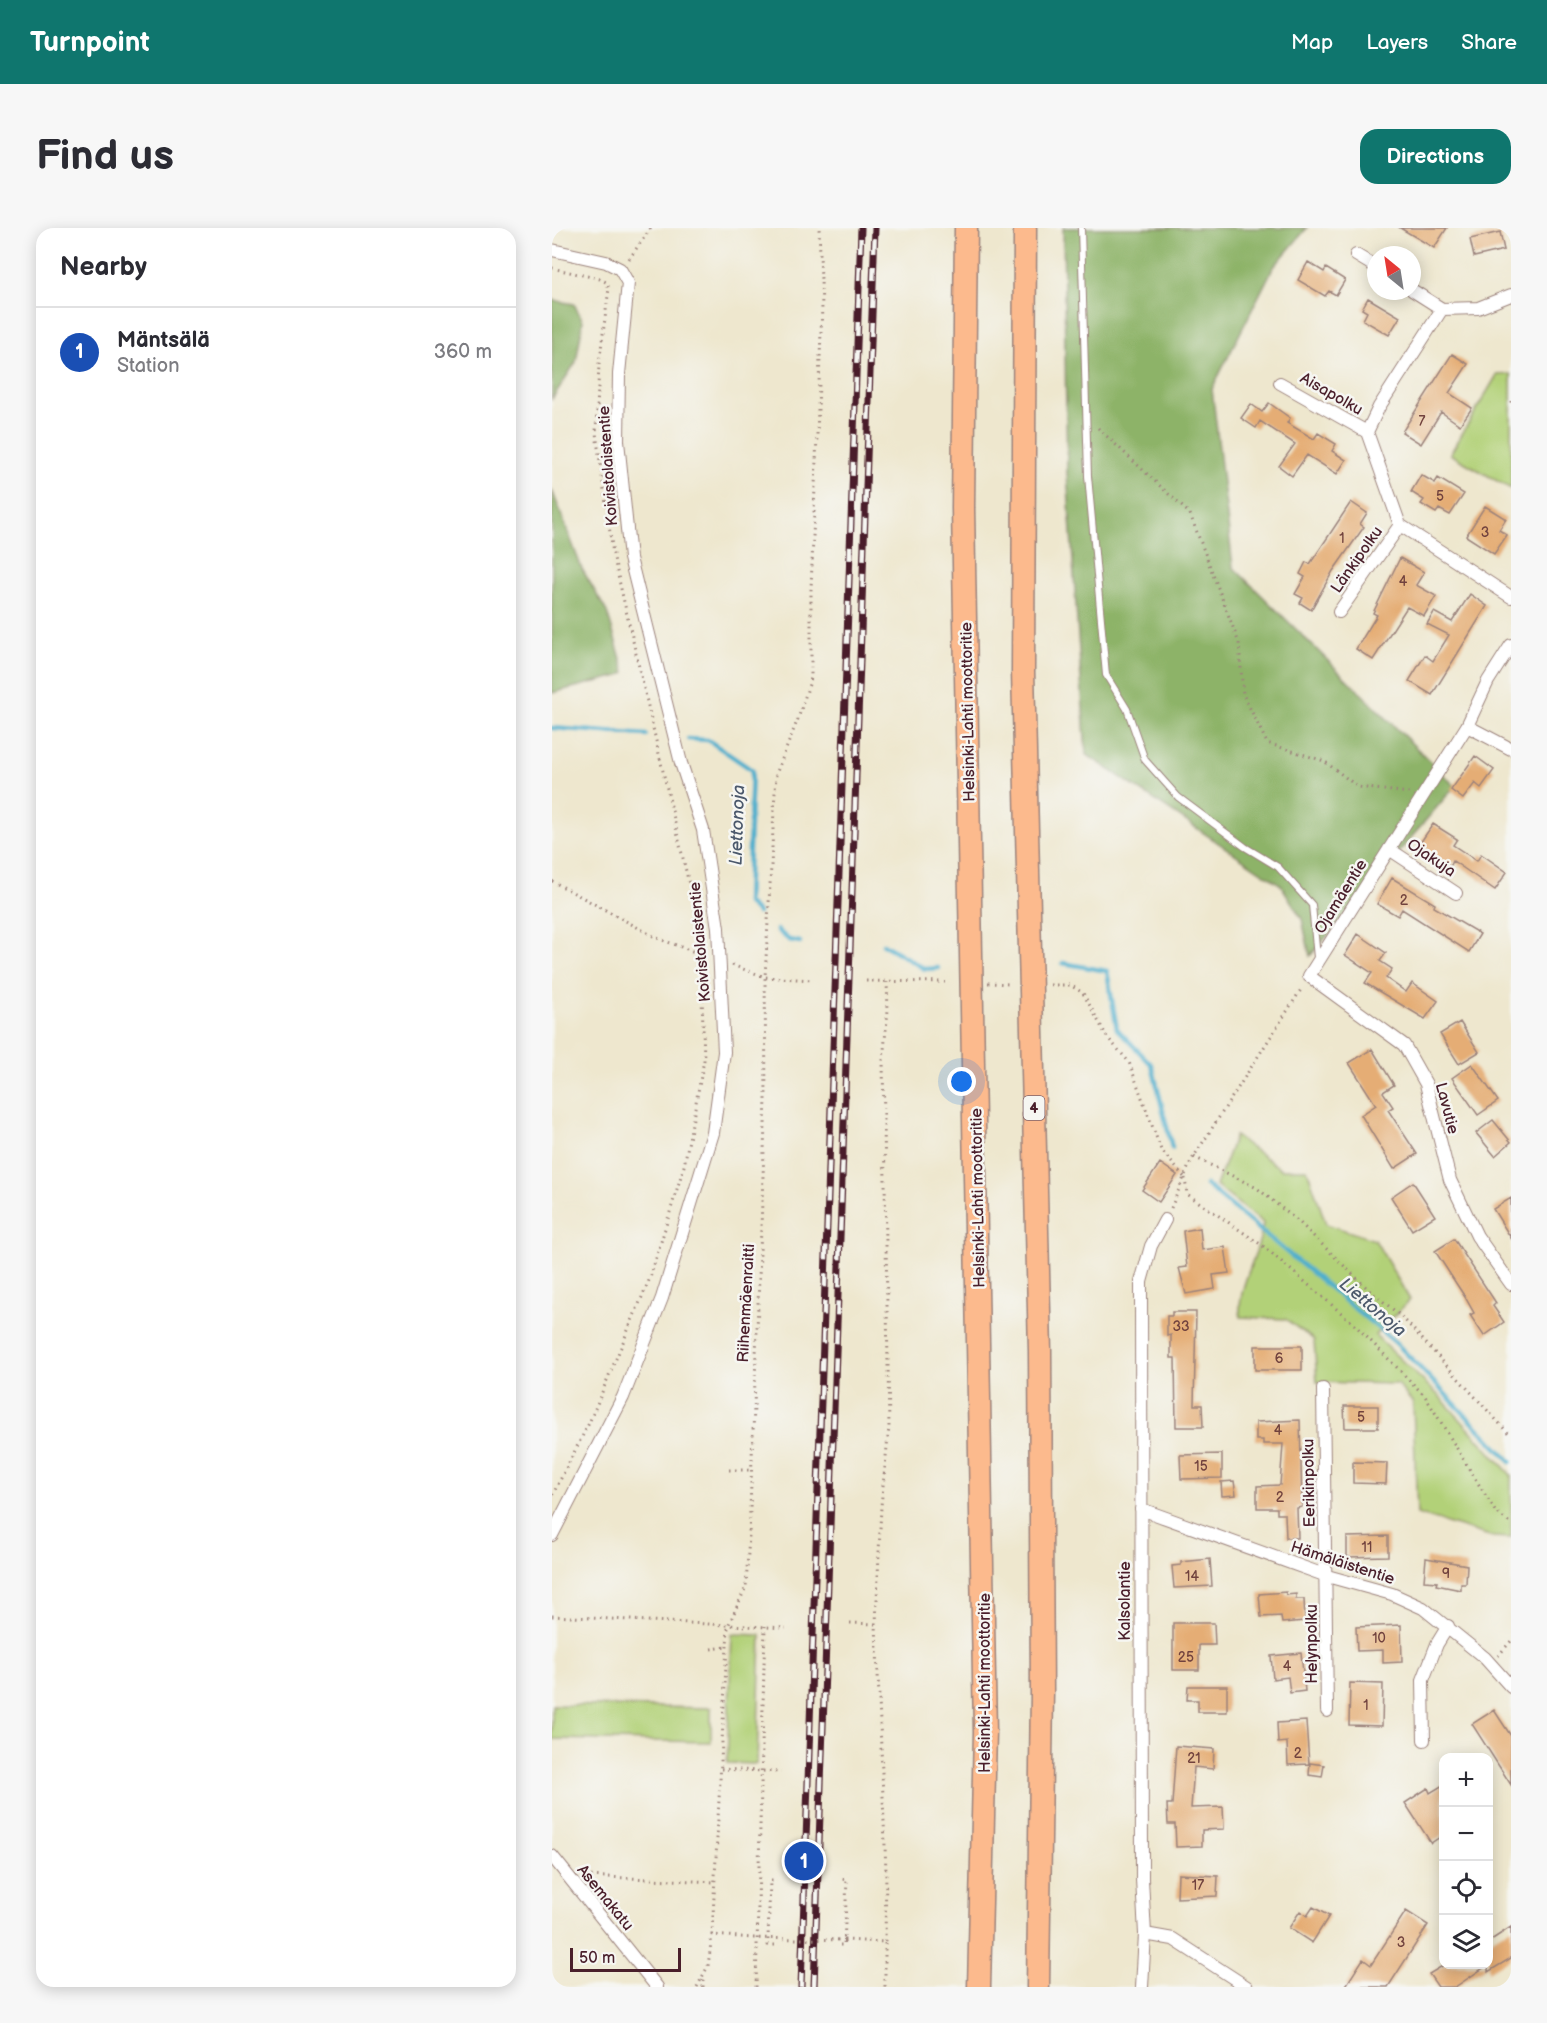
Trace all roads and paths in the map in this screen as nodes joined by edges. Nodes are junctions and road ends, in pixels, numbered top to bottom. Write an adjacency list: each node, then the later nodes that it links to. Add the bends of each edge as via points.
1 (651, 228): 10 (path)
2 (819, 228): 31 (path, Riihenmäenraitti, via 822,306 811,678 776,774)
3 (966, 228): 87 (highway, Helsinki-Lahti moottoritie, via 963,520 984,1565)
4 (1025, 228): 88 (highway, 4, via 1023,683 1040,1351 1042,1692)
5 (1081, 228): 16 (lane)
6 (552, 250): 10 (street)
7 (1356, 255): 8 (street)
8 (1367, 262)
9 (552, 268): 11 (path)
10 (620, 269): 11 (path); 50 (street, Koivistolaistentie, via 628,283 619,374 618,441 630,558 681,763 703,830 718,928 724,1053 713,1133 662,1298 623,1397)
11 (606, 282): 28 (path, via 609,288 599,364 596,433 613,554 700,932)
12 (1421, 296): 14 (street)
13 (1511, 296): 14 (street, via 1478,308)
14 (1442, 309): 17 (street)
15 (1280, 383): 17 (street, Aisapolku)
16 (1086, 417): 24 (path, via 1190,514 1239,643 1243,694 1268,743 1324,761 1358,787); 29 (lane, via 1106,675 1127,709 1145,759 1178,797 1278,867 1312,905)
17 (1367, 432): 18 (street)
18 (1400, 525): 19 (street); 20 (street, Länkipolku)
19 (1511, 597)
20 (1339, 612)
21 (1511, 645): 22 (street, Ojamäentie, via 1488,681)
22 (1467, 726): 23 (street); 24 (street, Ojamäentie)
23 (1511, 749)
24 (1423, 795): 25 (street, Ojamäentie)
25 (1389, 849): 27 (street, Ojakuja); 29 (street, Ojamäentie)
26 (552, 881): 28 (path, via 657,938)
27 (1456, 893)
28 (700, 954): 47 (path, via 704,1060 684,1166 635,1318)
29 (1318, 962): 30 (street, Ojamäentie)
30 (1309, 976): 39 (path); 42 (street, Lavutie, via 1404,1046 1426,1084 1450,1180 1477,1236)
31 (765, 977): 32 (path); 46 (path, Riihenmäenraitti, via 766,1099)
32 (812, 980)
33 (866, 981): 34 (path)
34 (887, 982): 35 (path); 54 (path, via 883,1060 889,1427)
35 (945, 982)
36 (987, 983): 37 (path)
37 (1010, 984)
38 (1050, 985): 40 (path, via 1070,985 1083,993 1107,1037 1129,1062 1161,1150)
39 (1192, 1159): 40 (path); 44 (path, via 1257,1188 1300,1223 1401,1316)
40 (1185, 1178): 41 (path); 49 (path, via 1187,1194 1263,1246 1335,1307 1425,1396 1495,1511)
41 (1166, 1220): 48 (street, Kalsolantie, via 1151,1246 1141,1282)
42 (1511, 1284)
43 (1323, 1389): 51 (street, Eerikinpolku)
44 (1511, 1436)
45 (729, 1470): 46 (path)
46 (751, 1470): 55 (path, Riihenmäenraitti, via 746,1587)
47 (552, 1496)
48 (1141, 1509): 51 (street, Hämäläistentie); 74 (street, Kalsolantie)
49 (1511, 1524)
50 (552, 1535)
51 (1327, 1576): 57 (street, Hämäläistentie, via 1392,1594 1423,1608); 64 (street, Helynpolku)
52 (552, 1616): 55 (path)
53 (850, 1623): 54 (path)
54 (876, 1624): 78 (path, via 886,1871)
55 (728, 1626): 56 (path); 60 (path, Riihenmäenraitti)
56 (765, 1626): 58 (path); 67 (path)
57 (1448, 1626): 62 (street, Hämäläistentie); 65 (street, via 1423,1680)
58 (786, 1628)
59 (1511, 1641): 62 (path)
60 (726, 1647): 61 (path); 66 (path, Riihenmäenraitti)
61 (711, 1648)
62 (1491, 1664): 63 (street, Hämäläistentie)
63 (1511, 1687)
64 (1327, 1712)
65 (1424, 1740)
66 (721, 1769): 67 (path); 73 (path, Riihenmäenraitti)
67 (763, 1772): 68 (path); 85 (path)
68 (781, 1772)
69 (553, 1857): 82 (street, Asemakatu)
70 (583, 1876): 73 (path)
71 (842, 1879): 77 (path, via 847,1880)
72 (777, 1881): 76 (path, via 770,1881)
73 (715, 1882): 75 (path, Riihenmäenraitti)
74 (1145, 1934): 89 (street, Kalsolantie); 90 (street, via 1173,1939)
75 (712, 1935): 76 (path, bridge); 81 (path, Riihenmäenraitti)
76 (768, 1939): 77 (path, bridge); 79 (path, via 768,1945)
77 (844, 1940): 78 (path); 80 (path, via 844,1945)
78 (885, 1942): 86 (path)
79 (775, 1945)
80 (840, 1945)
81 (704, 1975): 83 (path); 84 (path)
82 (657, 1987)
83 (697, 1987)
84 (703, 1987)
85 (756, 1987)
86 (885, 1987)
87 (979, 1987)
88 (1038, 1987)
89 (1142, 1987)
90 (1247, 1987)

